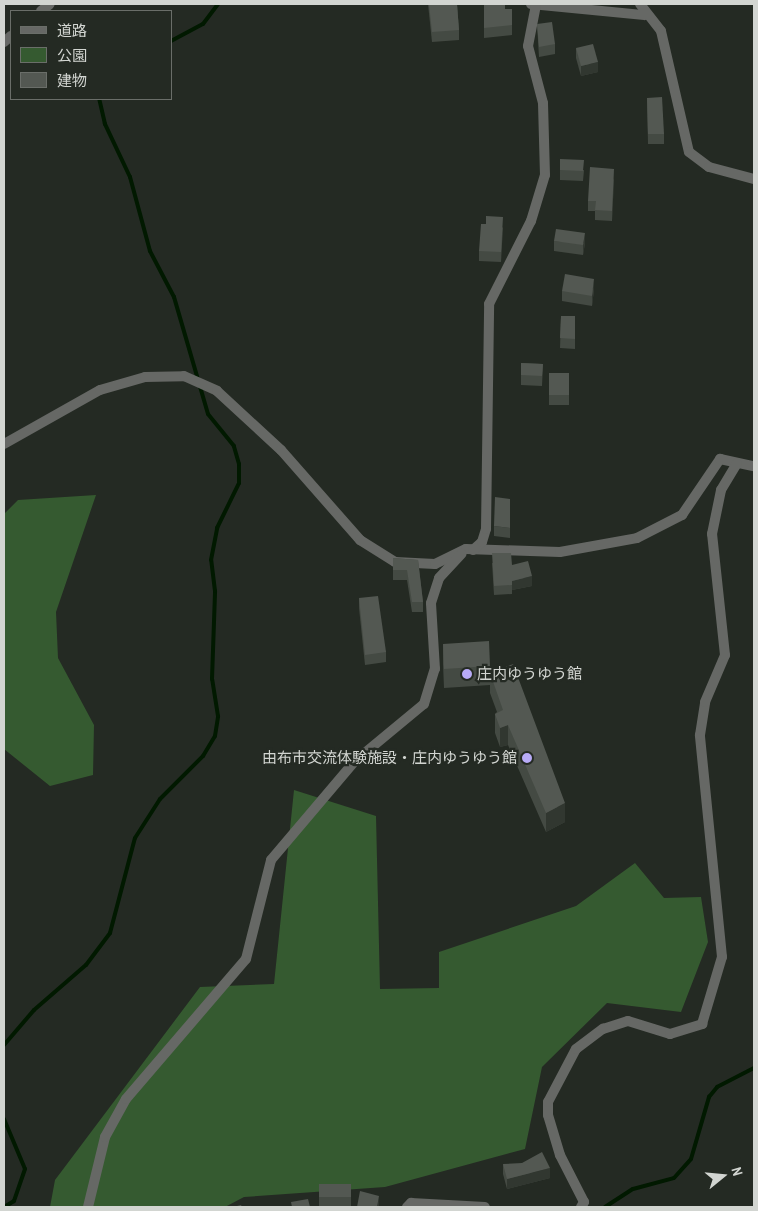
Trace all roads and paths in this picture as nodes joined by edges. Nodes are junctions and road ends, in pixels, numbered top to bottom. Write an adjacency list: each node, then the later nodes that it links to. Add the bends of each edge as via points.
1 (534, 4): 3 (street); 8 (street, via 528,46 543,104 545,175 531,221 489,304 486,529 482,542)
2 (640, 4): 3 (street)
3 (644, 15): 4 (street, via 661,31 688,152 709,167)
4 (754, 179)
5 (4, 444): 8 (street, via 100,390 145,377 184,376 216,391 281,450 360,540 395,562 435,564)
6 (737, 463): 7 (street); 8 (street, via 720,459 682,514 637,538 560,552); 12 (street, via 721,490 712,534 725,655 705,702 700,735 722,957 702,1024 670,1034 628,1021 603,1030 576,1049 548,1102 548,1115 560,1155 584,1202)
7 (754, 466)
8 (470, 549): 9 (street, via 439,578 431,603 435,669 424,704 356,761 271,860 246,959 126,1099 104,1137)
9 (88, 1207)
10 (407, 1207): 11 (street, via 412,1203)
11 (485, 1207)
12 (581, 1207)

